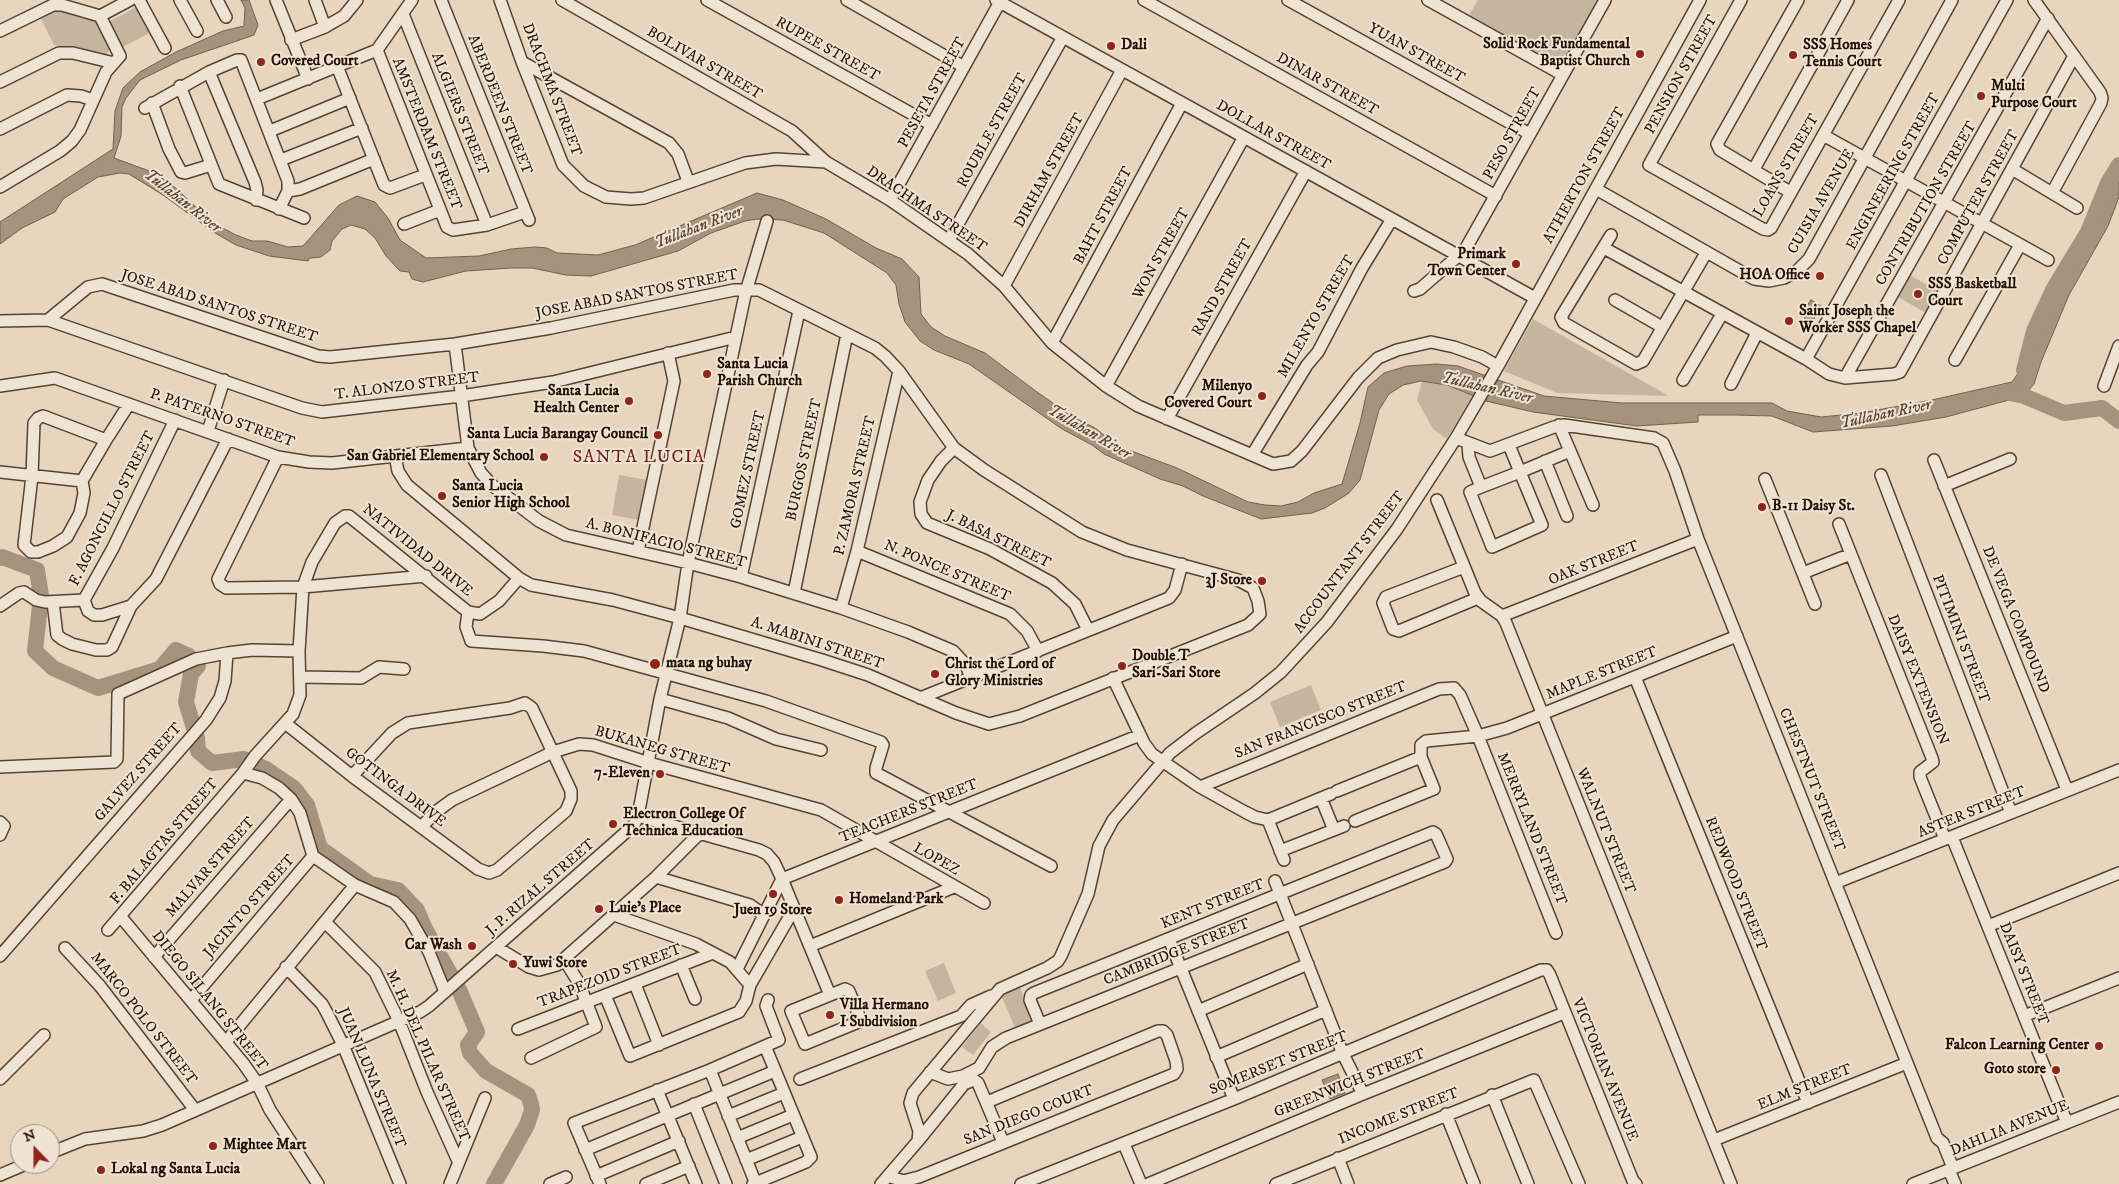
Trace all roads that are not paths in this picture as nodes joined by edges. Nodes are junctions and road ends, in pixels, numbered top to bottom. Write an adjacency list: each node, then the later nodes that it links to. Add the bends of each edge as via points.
1 (130, 0): 28 (street)
2 (139, 0): 36 (street)
3 (180, 0): 32 (street)
4 (217, 0): 29 (street)
5 (276, 0): 35 (street)
6 (315, 0): 31 (street)
7 (358, 0): 31 (street, via 344,16)
8 (412, 0): 27 (street)
9 (441, 0): 89 (street, ABERDEEN STREET, via 527,216)
10 (500, 0): 40 (street, DRACHMA STREET)
11 (562, 0): 63 (street, BOLIVAR STREET, via 792,131)
12 (707, 0): 53 (street, RUPEE STREET)
13 (847, 0): 42 (street)
14 (1144, 0): 77 (street, DINAR STREET)
15 (1288, 0): 57 (street, YUAN STREET)
16 (1428, 0): 45 (street)
17 (1605, 0): 45 (street, PESO STREET)
18 (1700, 0): 73 (street, ATHERTON STREET)
19 (1741, 0): 64 (street, PENSION STREET)
20 (1798, 0): 67 (street, via 1717,144 1720,150)
21 (1848, 0): 67 (street)
22 (1899, 0): 58 (street, LOANS STREET)
23 (1952, 0): 60 (street, CUISIA AVENUE)
24 (2007, 0): 71 (street, ENGINEERING STREET)
25 (2034, 0): 30 (street)
26 (999, 1): 34 (street, DOLLAR STREET); 42 (street, PESETA STREET)
27 (403, 14): 37 (street); 89 (street, ALGIERS STREET)
28 (100, 16): 33 (street, via 53,4); 39 (street)
29 (226, 16)
30 (2048, 18): 38 (street); 80 (street, CONTRIBUTION STREET)
31 (325, 27): 35 (street)
32 (197, 30)
33 (0, 31)
34 (1063, 37): 43 (street, DOLLAR STREET); 91 (street, ROUBLE STREET)
35 (291, 40): 46 (street)
36 (165, 48)
37 (377, 50): 41 (street); 69 (street, AMSTERDAM STREET)
38 (2074, 56): 66 (street, COMPUTER STREET); 76 (street, via 2100,92 2101,103)
39 (117, 60): 47 (street, via 58,53); 51 (street, via 106,72)
40 (522, 62): 70 (street, via 669,143 678,154); 70 (street, DRACHMA STREET, via 563,165 584,186 606,196 631,200)
41 (337, 66): 46 (street); 49 (street)
42 (964, 67): 53 (street, PESETA STREET)
43 (1122, 70): 52 (street, DOLLAR STREET); 97 (street, DIRHAM STREET)
44 (209, 72): 48 (street); 50 (street, via 241,60); 78 (street, via 255,182)
45 (1563, 75): 57 (street, PESO STREET)
46 (308, 79): 50 (street)
47 (0, 82)
48 (180, 86): 65 (street); 65 (street, via 148,106 181,172)
49 (350, 98): 55 (street); 56 (street)
50 (257, 99): 56 (street)
51 (93, 100): 54 (street, via 67,95); 72 (street, via 72,141)
52 (1182, 103): 59 (street, DOLLAR STREET); 111 (street, BAHT STREET)
53 (932, 125): 79 (street, PESETA STREET)
54 (0, 128)
55 (362, 128): 61 (street); 62 (street)
56 (270, 131): 62 (street)
57 (1530, 134): 77 (street, PESO STREET)
58 (1823, 135): 60 (street); 75 (street, LOANS STREET)
59 (1244, 137): 68 (street, DOLLAR STREET); 125 (street, WON STREET)
60 (1865, 158): 71 (street); 94 (street, CUISIA AVENUE, via 1809,259 1796,271 1769,281 1754,279)
61 (374, 159): 69 (street, via 386,188); 74 (street)
62 (281, 160): 74 (street)
63 (826, 162): 70 (street, DRACHMA STREET, via 776,159 745,163); 79 (street, DRACHMA STREET)
64 (1649, 164): 75 (street, LOANS STREET, via 1763,229 1771,228)
65 (211, 165): 78 (street, via 219,184)
66 (2012, 169): 76 (street); 87 (street, COMPUTER STREET)
67 (1754, 170): 75 (street)
68 (1306, 171): 85 (street, DOLLAR STREET); 129 (street, RAND STREET)
69 (425, 175): 83 (street, AMSTERDAM STREET)
70 (688, 181)
71 (1906, 181): 80 (street); 115 (street, ENGINEERING STREET)
72 (0, 187)
73 (1596, 189): 94 (street, CUISIA AVENUE); 101 (street, ATHERTON STREET)
74 (288, 191): 82 (street)
75 (1790, 192)
76 (2052, 193): 81 (street)
77 (1496, 196): 95 (street, PESO STREET)
78 (256, 200): 82 (street)
79 (890, 200): 91 (street, DRACHMA STREET)
80 (1944, 202): 87 (street); 120 (street, CONTRIBUTION STREET)
81 (2077, 208)
82 (279, 209): 84 (street)
83 (440, 210): 88 (street); 89 (street, AMSTERDAM STREET, via 449,229)
84 (304, 218)
85 (1392, 219): 95 (street, DOLLAR STREET); 141 (street, MILENYO STREET, via 1318,352)
86 (767, 221): 98 (street, J. P. RIZAL STREET)
87 (1982, 222): 92 (street); 120 (street, COMPUTER STREET, via 1903,369 1894,374)
88 (404, 224)
89 (487, 226)
90 (1611, 235): 93 (street)
91 (949, 240): 97 (street, DRACHMA STREET)
92 (2020, 244): 96 (street); 117 (street)
93 (1604, 248): 100 (street, COMPUTER STREET); 107 (street, via 1561,316 1562,320 1636,364 1640,363)
94 (1706, 253): 100 (street)
95 (1460, 256): 99 (street, PESO STREET); 101 (street, DOLLAR STREET)
96 (2048, 260)
97 (1004, 286): 111 (street, DRACHMA STREET)
98 (748, 289): 103 (street, JOSE ABAD SANTOS STREET, via 760,290); 110 (street, J. P. RIZAL STREET); 112 (street, JOSE ABAD SANTOS STREET)
99 (1414, 291)
100 (1683, 292): 104 (street, COMPUTER STREET); 107 (street)
101 (1535, 298): 118 (street, ATHERTON STREET)
102 (1615, 300): 107 (street)
103 (799, 311): 109 (street, JOSE ABAD SANTOS STREET); 168 (street, GOMEZ STREET)
104 (1722, 314): 108 (street, COMPUTER STREET); 122 (street)
105 (48, 320): 106 (street, T. ALONZO STREET); 112 (street, JOSE ABAD SANTOS STREET, via 88,287 102,284 318,356); 121 (street, T. ALONZO STREET)
106 (0, 321)
107 (1662, 327)
108 (1757, 333): 115 (street, COMPUTER STREET); 123 (street)
109 (846, 334): 119 (street, JOSE ABAD SANTOS STREET, via 875,348); 171 (street, BURGOS STREET)
110 (736, 336): 114 (street, T. ALONZO STREET); 163 (street, J. P. RIZAL STREET)
111 (1052, 343): 125 (street, DRACHMA STREET)
112 (454, 344): 127 (street, A. BONIFACIO STREET)
113 (2119, 346): 116 (street)
114 (668, 353): 127 (street, T. ALONZO STREET, via 553,382); 160 (street, via 674,381)
115 (1806, 359): 120 (street, COMPUTER STREET, via 1830,374)
116 (2117, 359): 126 (street)
117 (1955, 360)
118 (1497, 368): 133 (street, ACCOUNTANT STREET); 141 (street, DRACHMA STREET, via 1482,357 1431,342 1397,350 1378,358 1358,378 1291,461 1273,464)
119 (899, 371): 139 (street, JOSE ABAD SANTOS STREET); 161 (street, P. ZAMORA STREET)
120 (1845, 378)
121 (224, 380): 127 (street, T. ALONZO STREET, via 322,412); 132 (street)
122 (1683, 380)
123 (1731, 384)
124 (0, 386): 128 (street, P. PATERNO STREET, via 55,378)
125 (1106, 386): 129 (street, DRACHMA STREET)
126 (2104, 386)
127 (461, 396): 138 (street, A. BONIFACIO STREET)
128 (129, 404): 130 (street, P. PATERNO STREET); 135 (street)
129 (1167, 419): 141 (street, DRACHMA STREET)
130 (175, 420): 132 (street, P. PATERNO STREET); 173 (street, F. AGONCILLO STREET)
131 (1559, 425): 137 (street); 140 (street); 159 (street, CHESTNUT STREET, via 1659,439 1666,448)
132 (208, 431): 134 (street, P. PATERNO STREET)
133 (1456, 438): 136 (street); 204 (street, ACCOUNTANT STREET, via 1397,529 1316,636 1268,683 1196,733)
134 (228, 439): 143 (street, P. PATERNO STREET); 177 (street, F. AGONCILLO STREET, via 156,579)
135 (106, 440): 150 (street, via 43,416 38,418 34,424); 152 (street)
136 (1468, 444): 137 (street, via 1490,451); 154 (street, via 1469,457)
137 (1509, 445): 148 (street)
138 (468, 448): 142 (street, P. PATERNO STREET); 160 (street, A. BONIFACIO STREET, via 481,473 493,486 540,522 566,535)
139 (954, 448): 164 (street, JOSE ABAD SANTOS STREET, via 1082,532 1127,550); 183 (street, J. BASA STREET, via 928,480 920,502 921,514 927,523 990,549 1052,583 1075,604)
140 (1570, 451): 146 (street); 156 (street)
141 (1252, 455)
142 (395, 456): 143 (street, P. PATERNO STREET, via 332,463); 169 (street, A. MABINI STREET, via 406,486)
143 (278, 457): 170 (street, via 218,579 226,588)
144 (2010, 459): 153 (street)
145 (1934, 460): 153 (street, DE VEGA COMPOUND)
146 (1545, 461): 148 (street); 157 (street)
147 (0, 472): 150 (street)
148 (1520, 472): 154 (street); 154 (street, via 1542,526 1493,547 1469,494)
149 (1880, 475): 215 (street, PITIMINI STREET)
150 (32, 476): 152 (street); 152 (street, via 24,545 31,552 46,549 67,536 80,513 84,493)
151 (1765, 478): 166 (street)
152 (82, 481)
153 (1944, 486): 211 (street, DE VEGA COMPOUND)
154 (1481, 487)
155 (1437, 500): 165 (street)
156 (1593, 505)
157 (1567, 516)
158 (1839, 524): 162 (street, DAISY EXTENSION)
159 (1698, 539): 181 (street, OAK STREET); 184 (street, CHESTNUT STREET)
160 (638, 551): 163 (street, A. BONIFACIO STREET)
161 (857, 551): 178 (street, P. ZAMORA STREET); 186 (street, N. PONCE STREET, via 1010,614 1027,631)
162 (1851, 554): 166 (street); 222 (street, DAISY EXTENSION, via 1932,758 1932,762 1920,772 1920,777)
163 (688, 562): 168 (street, A. BONIFACIO STREET); 182 (street, J. P. RIZAL STREET)
164 (1182, 564): 180 (street, JOSE ABAD SANTOS STREET, via 1238,580 1253,588); 183 (street, via 1175,590 1169,598)
165 (1464, 567): 172 (street); 172 (street, via 1386,597 1383,603 1393,628 1399,631)
166 (1803, 573): 175 (street)
167 (426, 576): 170 (street); 170 (street, NATIVIDAD DRIVE, via 345,516 335,523 323,542); 179 (street, NATIVIDAD DRIVE)
168 (741, 577): 171 (street, A. BONIFACIO STREET)
169 (519, 578): 179 (street, via 499,601 480,614); 182 (street, A. MABINI STREET, via 530,585 613,600)
170 (303, 587): 185 (street, NATIVIDAD DRIVE)
171 (794, 592): 178 (street, A. BONIFACIO STREET)
172 (1478, 598): 181 (street)
173 (84, 600): 174 (street); 177 (street, F. AGONCILLO STREET, via 88,612 94,615)
174 (44, 601): 176 (street, via 24,592); 177 (street, via 57,635 78,646 96,650 112,647)
175 (1815, 604)
176 (0, 606)
177 (131, 606)
178 (841, 608): 192 (street, A. BONIFACIO STREET, via 944,647 966,665)
179 (468, 612): 189 (street, via 466,626 470,641 584,651)
180 (1260, 614): 193 (street, A. MABINI STREET, via 1248,625)
181 (1502, 616): 197 (street, WALNUT STREET)
182 (680, 618): 189 (street, J. P. RIZAL STREET); 195 (street, A. MABINI STREET, via 850,669)
183 (1088, 630): 186 (street)
184 (1737, 636): 191 (street, MAPLE STREET); 230 (street, CHESTNUT STREET)
185 (299, 651): 187 (street); 190 (street)
186 (1038, 651): 192 (street)
187 (226, 652): 206 (street, via 192,661 118,694 117,759 114,762); 249 (street, GALVEZ STREET, via 225,681 220,698)
188 (404, 669): 190 (street, via 379,667 361,678)
189 (667, 674): 196 (street, J. P. RIZAL STREET); 214 (street, via 766,701 881,742 876,771)
190 (300, 677): 198 (street, via 297,705)
191 (1635, 677): 197 (street, MAPLE STREET); 300 (street, REDWOOD STREET)
192 (971, 678): 195 (street)
193 (1113, 678): 195 (street, A. MABINI STREET, via 1020,716 989,724); 199 (street)
194 (1454, 688): 200 (street, MERRYLAND STREET); 210 (street, SAN FRANCISCO STREET, via 1439,688)
195 (920, 698)
196 (660, 699): 201 (street, via 728,718 776,739); 205 (street, J. P. RIZAL STREET)
197 (1542, 714): 200 (street, MAPLE STREET); 310 (street, WALNUT STREET)
198 (285, 723): 207 (street, F. BALAGTAS STREET); 209 (street, GOTINGA DRIVE)
199 (1140, 735): 204 (street, via 1148,749); 214 (street, TEACHERS STREET)
200 (1478, 736): 203 (street, MAPLE STREET, via 1426,741 1421,745); 243 (street, MERRYLAND STREET)
201 (822, 750)
202 (553, 752): 205 (street, BUKANEG STREET, via 579,744 593,745); 209 (street, via 532,708 525,703 408,724 392,733); 218 (street, BUKANEG STREET, via 452,800); 218 (street, GOTINGA DRIVE, via 570,791 571,799 566,810 497,870 489,873 478,869)
203 (1421, 757): 212 (street); 219 (street, via 1434,789)
204 (1162, 762): 210 (street); 262 (street, ACCOUNTANT STREET, via 1105,833 1084,904 1058,961)
205 (649, 763): 216 (street, J. P. RIZAL STREET); 223 (street, BUKANEG STREET, via 821,810)
206 (0, 767)
207 (245, 770): 213 (street, via 279,788); 238 (street, F. BALAGTAS STREET)
208 (2119, 770): 211 (street, ASTER STREET)
209 (352, 776): 218 (street, GOTINGA DRIVE)
210 (1200, 787): 217 (street, via 1255,817)
211 (2067, 790): 215 (street, ASTER STREET)
212 (1330, 794): 217 (street); 219 (street)
213 (291, 799): 224 (street, via 300,813); 250 (street, MALVAR STREET)
214 (949, 811): 223 (street, TEACHERS STREET); 225 (street)
215 (2011, 813): 222 (street, ASTER STREET)
216 (638, 816): 221 (street); 245 (street, J. P. RIZAL STREET, via 626,833)
217 (1268, 820): 219 (street, via 1282,855)
218 (422, 826)
219 (1344, 826)
220 (1435, 832): 233 (street, KENT STREET); 240 (street, CAMBRIDGE STREET, via 1447,861)
221 (700, 834): 227 (street); 228 (street, via 767,854)
222 (1948, 838): 230 (street, ASTER STREET); 241 (street, DAISY STREET)
223 (875, 842): 228 (street, TEACHERS STREET); 232 (street, LOPEZ)
224 (314, 856): 231 (street); 266 (street, JACINTO STREET)
225 (1051, 866)
226 (2119, 873): 241 (street)
227 (656, 877): 236 (street); 237 (street, via 750,905)
228 (782, 879): 235 (street); 237 (street)
229 (1275, 881): 233 (street)
230 (1835, 883): 284 (street, CHESTNUT STREET)
231 (356, 884): 239 (street); 261 (street, via 394,902 410,919)
232 (954, 887): 234 (street, LOPEZ); 246 (street)
233 (1280, 895): 240 (street); 244 (street, KENT STREET)
234 (984, 903)
235 (794, 909): 246 (street); 260 (street)
236 (614, 914): 248 (street); 251 (street)
237 (764, 915): 256 (street)
238 (121, 917): 242 (street, F. BALAGTAS STREET); 250 (street, DIEGO SILANG STREET)
239 (325, 922): 254 (street); 273 (street, M. H. DEL PILAR STREET, via 376,972)
240 (1291, 923): 252 (street); 255 (street, CAMBRIDGE STREET)
241 (1988, 926): 272 (street, DAISY STREET)
242 (108, 930)
243 (1556, 933)
244 (1169, 939): 255 (street); 274 (street, KENT STREET, via 1032,994 1030,1000)
245 (496, 946): 251 (street, via 539,970 551,968); 261 (street, J. P. RIZAL STREET)
246 (810, 946): 264 (street)
247 (65, 948): 302 (street, MARCO POLO STREET, via 100,986)
248 (713, 953): 253 (street, TRAPEZOID STREET); 256 (street)
249 (0, 956)
250 (154, 957): 266 (street, DIEGO SILANG STREET)
251 (564, 959): 268 (street)
252 (1308, 964): 269 (street); 270 (street)
253 (681, 965): 259 (street, TRAPEZOID STREET); 265 (street)
254 (286, 967): 277 (street); 278 (street, JUAN LUNA STREET, via 322,1004)
255 (1181, 968): 270 (street); 274 (street, CAMBRIDGE STREET)
256 (737, 969): 260 (street)
257 (1547, 970): 271 (street, VICTORIAN AVENUE); 281 (street, SOMERSET STREET)
258 (2119, 978): 272 (street)
259 (635, 984): 263 (street, TRAPEZOID STREET); 279 (street)
260 (750, 985): 279 (street, via 739,1012)
261 (448, 989): 273 (street, J. P. RIZAL STREET, via 429,1006)
262 (995, 994): 287 (street); 289 (street, via 971,1005 961,1016)
263 (605, 995): 268 (street, TRAPEZOID STREET); 279 (street, via 630,1056)
264 (830, 995): 264 (street, via 847,989 861,1021 804,1044 791,1012)
265 (695, 999)
266 (190, 1000): 277 (street, DIEGO SILANG STREET)
267 (768, 1000): 280 (street, via 766,1006 779,1040)
268 (587, 1002): 275 (street, TRAPEZOID STREET); 283 (street, via 595,1029)
269 (1326, 1010): 281 (street); 282 (street)
270 (1198, 1011): 282 (street)
271 (1564, 1013): 294 (street, GREENWICH STREET); 326 (street, VICTORIAN AVENUE)
272 (2024, 1016): 307 (street, DAISY STREET)
273 (399, 1021): 278 (street, J. P. RIZAL STREET); 319 (street, M. H. DEL PILAR STREET)
274 (1040, 1024): 287 (street, CAMBRIDGE STREET, via 997,1042 973,1072 948,1079)
275 (518, 1029)
276 (44, 1034): 288 (street)
277 (226, 1042): 290 (street, DIEGO SILANG STREET)
278 (344, 1045): 290 (street, J. P. RIZAL STREET); 328 (street, JUAN LUNA STREET)
279 (659, 1045)
280 (764, 1046): 285 (street); 286 (street)
281 (1343, 1054): 294 (street); 297 (street, SOMERSET STREET)
282 (1216, 1057): 297 (street)
283 (531, 1058)
284 (1907, 1063): 300 (street, ELM STREET); 321 (street, CHESTNUT STREET, via 1937,1138 1943,1143)
285 (710, 1070): 291 (street); 293 (street)
286 (775, 1071): 292 (street); 293 (street)
287 (930, 1072): 312 (street, via 910,1098 919,1131)
288 (0, 1079)
289 (800, 1079)
290 (257, 1083): 302 (street, J. P. RIZAL STREET); 327 (street, DIEGO SILANG STREET, via 270,1110)
291 (658, 1090): 304 (street); 316 (street, via 576,1122 574,1125)
292 (784, 1093): 305 (street); 306 (street)
293 (719, 1094): 301 (street); 306 (street)
294 (1363, 1094): 337 (street, GREENWICH STREET)
295 (1492, 1095): 303 (street, INCOME STREET); 341 (street); 342 (street, INCOME STREET, via 1534,1080)
296 (485, 1098): 319 (street)
297 (1234, 1099): 314 (street, SOMERSET STREET)
298 (987, 1102): 312 (street, via 978,1083 974,1080 964,1084); 313 (street); 313 (street, SAN DIEGO COURT, via 1158,1031 1167,1035 1177,1069 1174,1074)
299 (2119, 1102): 307 (street, DAHLIA AVENUE)
300 (1808, 1103): 310 (street, ELM STREET)
301 (694, 1104): 304 (street); 333 (street)
302 (195, 1110): 315 (street, J. P. RIZAL STREET, via 143,1131 84,1139)
303 (1446, 1114): 317 (street, INCOME STREET); 340 (street)
304 (668, 1115): 311 (street); 316 (street)
305 (793, 1115): 308 (street); 309 (street)
306 (728, 1116): 309 (street)
307 (2067, 1123): 321 (street, DAHLIA AVENUE)
308 (802, 1137): 318 (street); 334 (street, via 810,1160)
309 (737, 1138): 318 (street)
310 (1714, 1140): 343 (street, WALNUT STREET)
311 (679, 1141): 320 (street); 323 (street)
312 (918, 1141): 324 (street)
313 (1003, 1142): 324 (street, SAN DIEGO COURT, via 910,1180)
314 (1124, 1144): 335 (street, SOMERSET STREET); 336 (street)
315 (60, 1150)
316 (586, 1150): 323 (street)
317 (1338, 1158): 338 (street, INCOME STREET); 339 (street)
318 (746, 1160): 334 (street)
319 (458, 1161): 329 (street)
320 (689, 1166): 325 (street); 332 (street)
321 (1949, 1170): 344 (street, DAHLIA AVENUE); 345 (street, CHESTNUT STREET)
322 (566, 1177): 330 (street)
323 (598, 1180)
324 (885, 1180)
325 (661, 1181): 331 (street)
326 (1634, 1183)
327 (318, 1184)
328 (400, 1184)
329 (450, 1184)
330 (550, 1184)
331 (646, 1184)
332 (696, 1184)
333 (726, 1184)
334 (755, 1184)
335 (1021, 1184)
336 (1141, 1184)
337 (1148, 1184)
338 (1276, 1184)
339 (1348, 1184)
340 (1474, 1184)
341 (1528, 1184)
342 (1579, 1184)
343 (1731, 1184)
344 (1913, 1184)
345 (1955, 1184)

